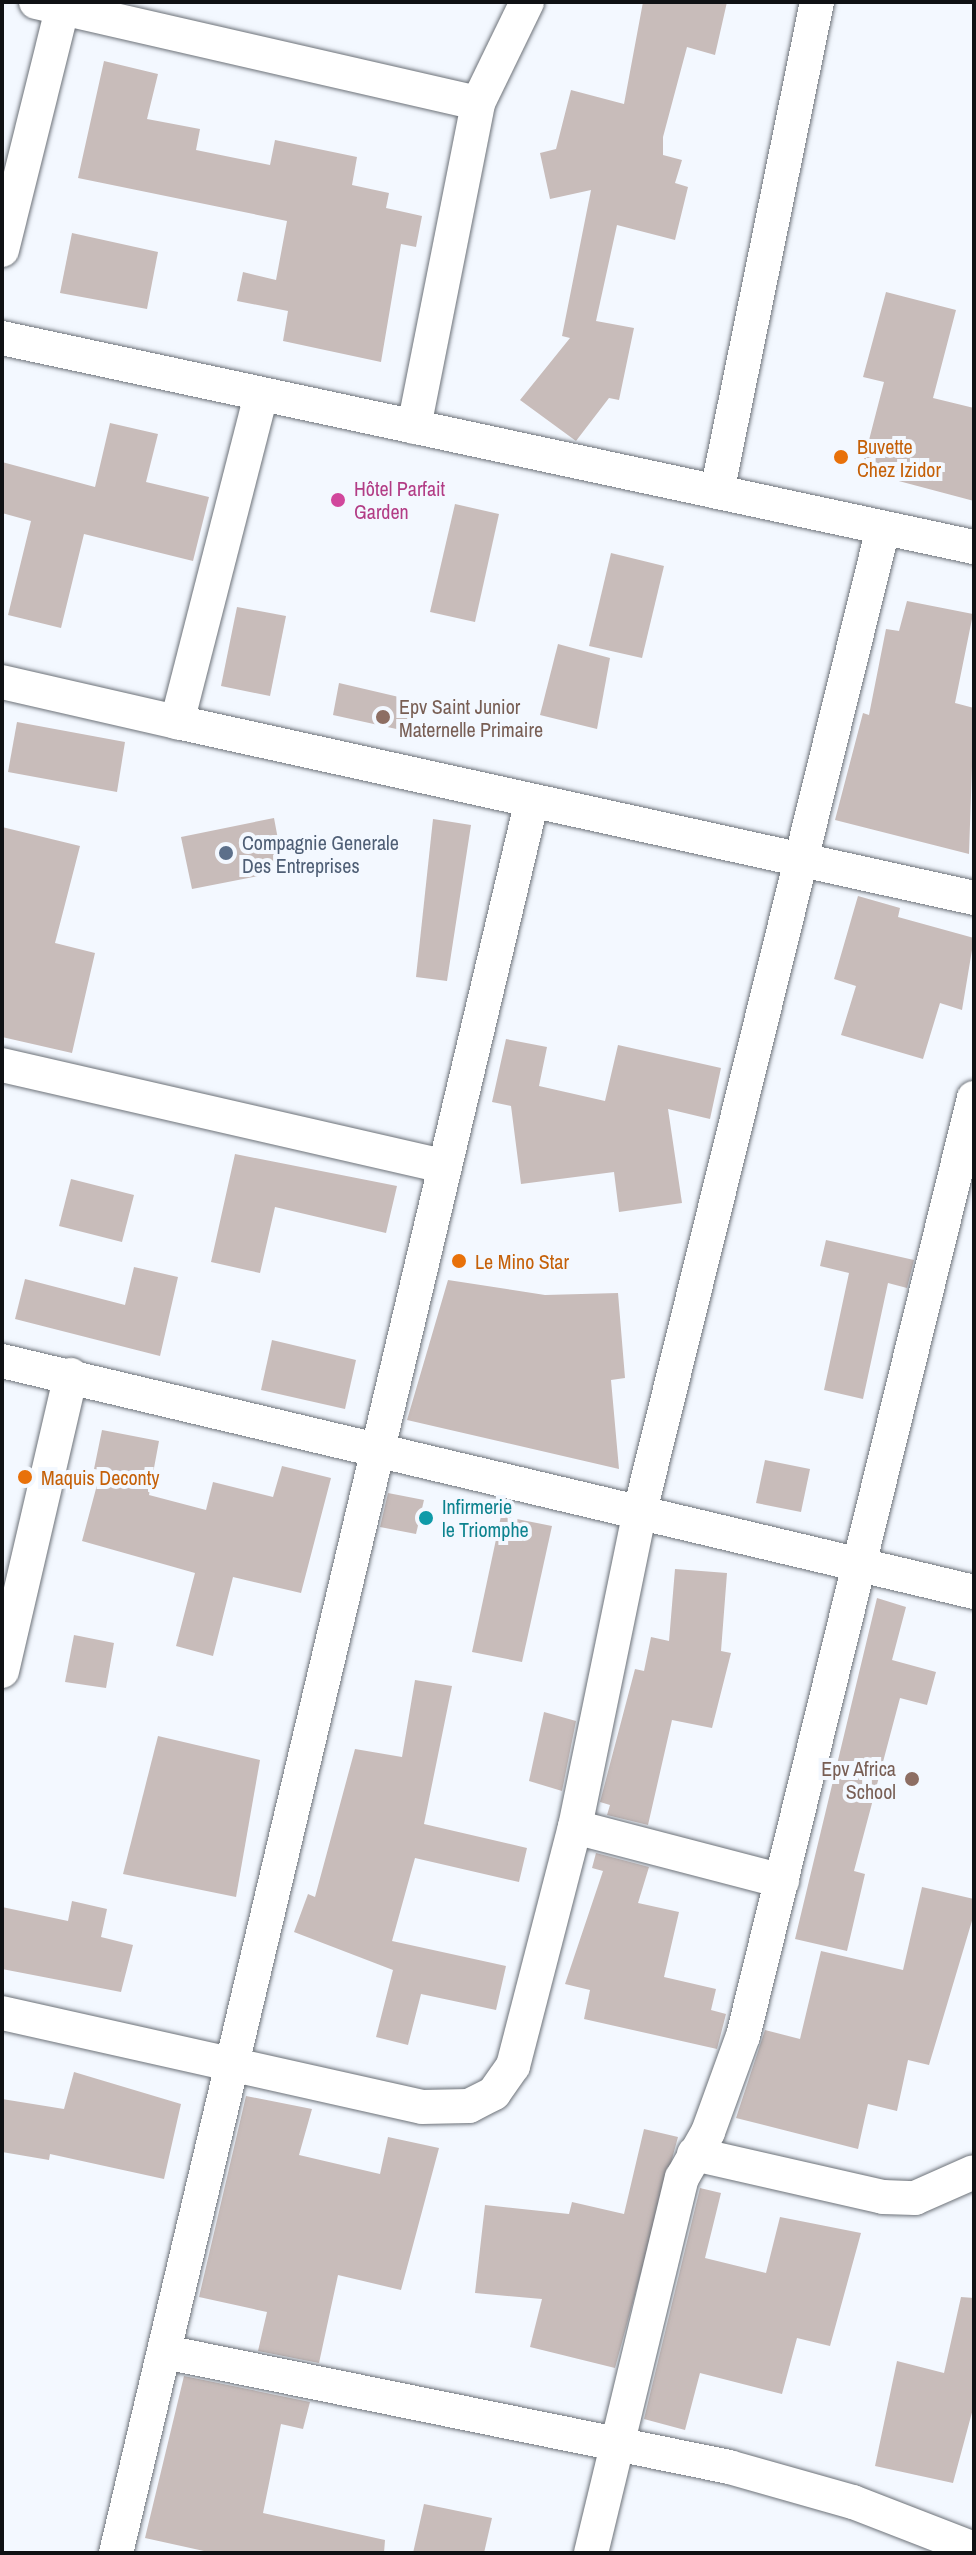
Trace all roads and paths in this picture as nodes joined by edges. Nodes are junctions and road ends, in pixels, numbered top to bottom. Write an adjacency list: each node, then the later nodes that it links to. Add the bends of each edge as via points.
1 (527, 2): 4 (street)
2 (817, 2): 9 (street)
3 (54, 4): 4 (street); 5 (street)
4 (478, 103): 8 (street)
5 (2, 250)
6 (2, 338): 7 (street)
7 (261, 395): 8 (street); 13 (street)
8 (414, 427): 9 (street)
9 (717, 492): 10 (street)
10 (883, 528): 11 (street); 15 (street)
11 (974, 547)
12 (2, 682): 13 (street)
13 (177, 722): 14 (street)
14 (531, 804): 15 (street); 19 (street)
15 (807, 859): 16 (street); 23 (street)
16 (974, 898)
17 (2, 1065): 19 (street)
18 (974, 1098): 24 (street)
19 (442, 1166): 22 (street)
20 (2, 1361): 21 (street)
21 (71, 1375): 22 (street); 26 (street)
22 (373, 1446): 23 (street); 30 (street)
23 (639, 1515): 24 (street); 27 (street)
24 (862, 1566): 25 (street); 28 (street)
25 (974, 1592)
26 (2, 1671)
27 (575, 1827): 28 (street); 30 (street, via 513,2066 494,2093 469,2106 422,2107)
28 (782, 1881): 31 (street, via 731,2079)
29 (2, 2013): 30 (street)
30 (228, 2063): 33 (street)
31 (694, 2154): 32 (street, via 883,2197 915,2198); 34 (street)
32 (974, 2172)
33 (165, 2352): 34 (street); 36 (street)
34 (616, 2447): 35 (street, via 771,2478); 37 (street)
35 (974, 2549)
36 (116, 2553)
37 (591, 2553)

